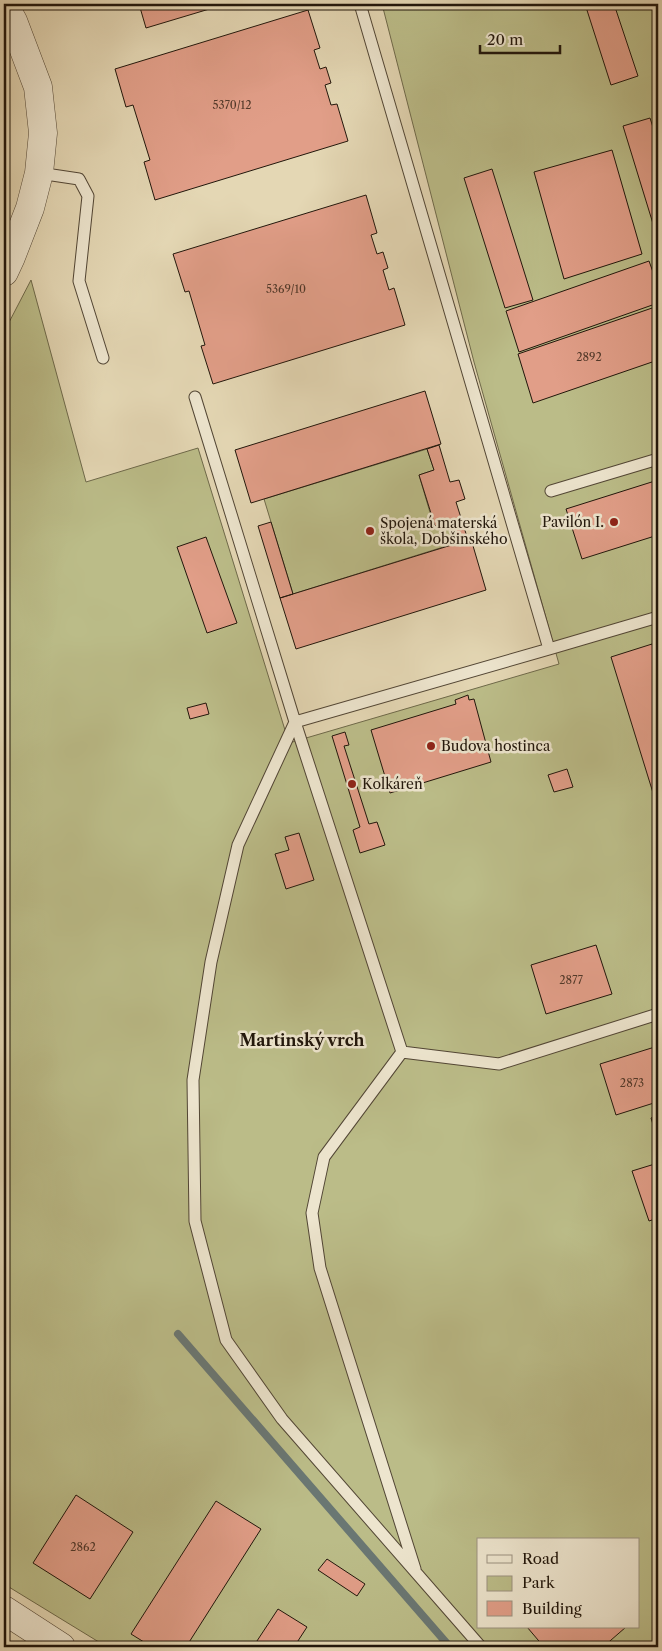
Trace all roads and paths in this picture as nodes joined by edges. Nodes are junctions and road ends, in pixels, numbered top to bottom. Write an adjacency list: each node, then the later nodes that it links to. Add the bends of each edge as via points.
1 (360, 4): 10 (lane)
2 (4, 5): 3 (street, via 38,88 43,133)
3 (39, 173): 4 (street, via 30,208); 5 (lane, via 79,179 88,196 79,281)
4 (4, 272)
5 (103, 358)
6 (195, 397): 11 (lane)
7 (658, 459): 8 (lane)
8 (551, 490)
9 (658, 617): 10 (lane)
10 (549, 648): 11 (lane)
11 (295, 722): 13 (lane); 14 (lane, via 238,845 212,962 193,1080 195,1221 226,1340 282,1419)
12 (658, 1014): 13 (lane, via 499,1064)
13 (402, 1052): 14 (lane, via 324,1157 312,1213 320,1268)
14 (416, 1573): 17 (lane)
15 (4, 1610): 16 (street)
16 (61, 1647)
17 (481, 1647)

